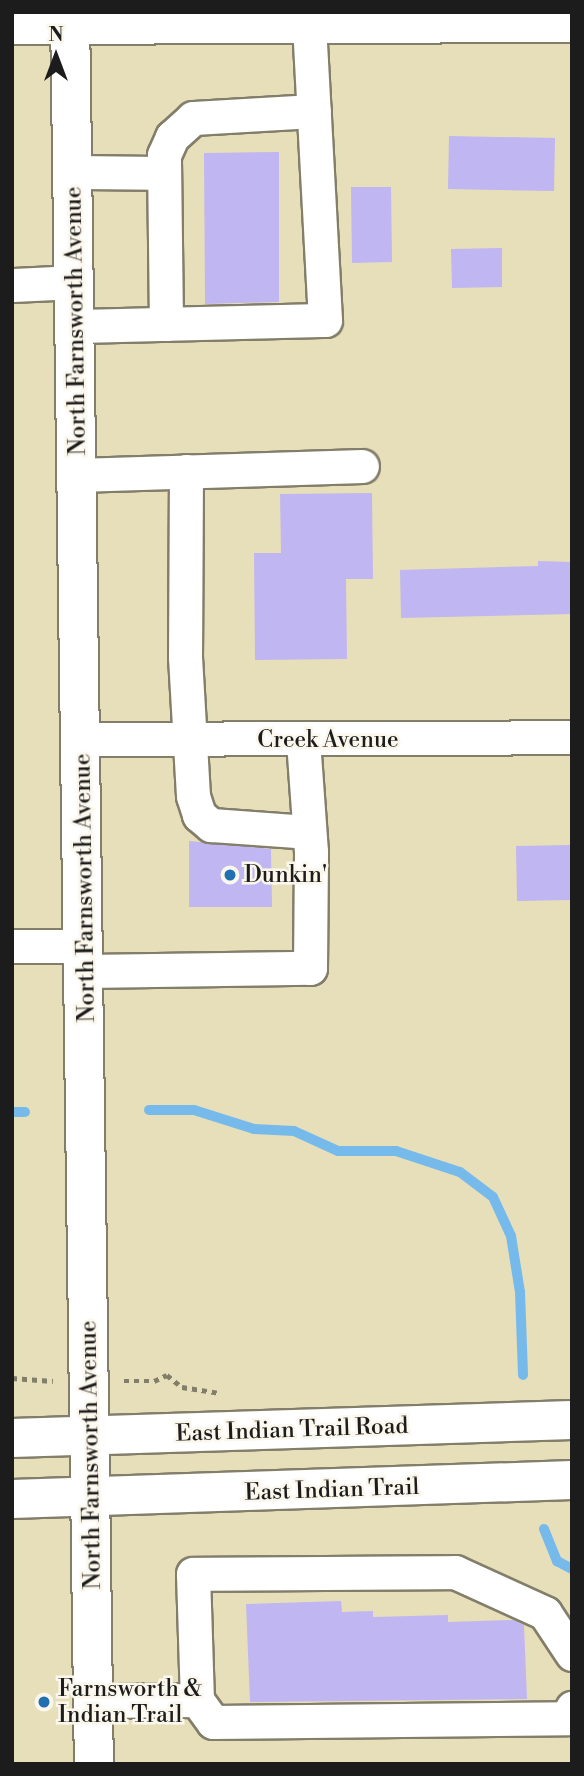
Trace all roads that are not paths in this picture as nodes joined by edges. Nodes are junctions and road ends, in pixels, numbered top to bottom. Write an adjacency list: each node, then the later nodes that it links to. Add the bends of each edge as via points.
1 (346, 18): 3 (street); 4 (street)
2 (70, 19): 3 (street); 5 (street); 7 (main road, North Farnsworth Avenue)
3 (309, 24): 6 (street)
4 (572, 25)
5 (12, 27)
6 (314, 111): 8 (street, via 193,118 172,138 164,155); 11 (street, via 325,320)
7 (73, 172): 8 (street); 9 (main road, North Farnsworth Avenue)
8 (164, 173): 11 (street)
9 (75, 282): 10 (street); 12 (main road, North Farnsworth Avenue)
10 (12, 285)
11 (166, 324): 12 (street)
12 (76, 326): 15 (main road, North Farnsworth Avenue)
13 (362, 466): 14 (street)
14 (186, 471): 15 (street); 18 (street, via 185,657)
15 (78, 475): 17 (main road, North Farnsworth Avenue)
16 (572, 737): 19 (street, Creek Avenue)
17 (83, 739): 18 (street, Creek Avenue); 22 (main road, North Farnsworth Avenue)
18 (192, 740): 19 (street, Creek Avenue); 20 (street, via 193,796 205,820 244,830)
19 (303, 741): 20 (street)
20 (307, 832): 22 (street, via 310,968)
21 (12, 946): 22 (street)
22 (86, 959): 24 (main road, North Farnsworth Avenue)
23 (572, 1420): 24 (main road, East Indian Trail Road)
24 (91, 1436): 25 (main road, East Indian Trail Road); 28 (main road, North Farnsworth Avenue)
25 (12, 1438)
26 (572, 1480): 28 (main road, East Indian Trail)
27 (12, 1499): 28 (main road)
28 (91, 1499): 31 (main road, North Farnsworth Avenue)
29 (572, 1654): 30 (street, via 545,1613 454,1572 193,1574)
30 (197, 1700): 31 (street); 32 (street, via 214,1722 568,1718)
31 (93, 1701): 33 (main road, North Farnsworth Avenue)
32 (572, 1708)
33 (94, 1764)

